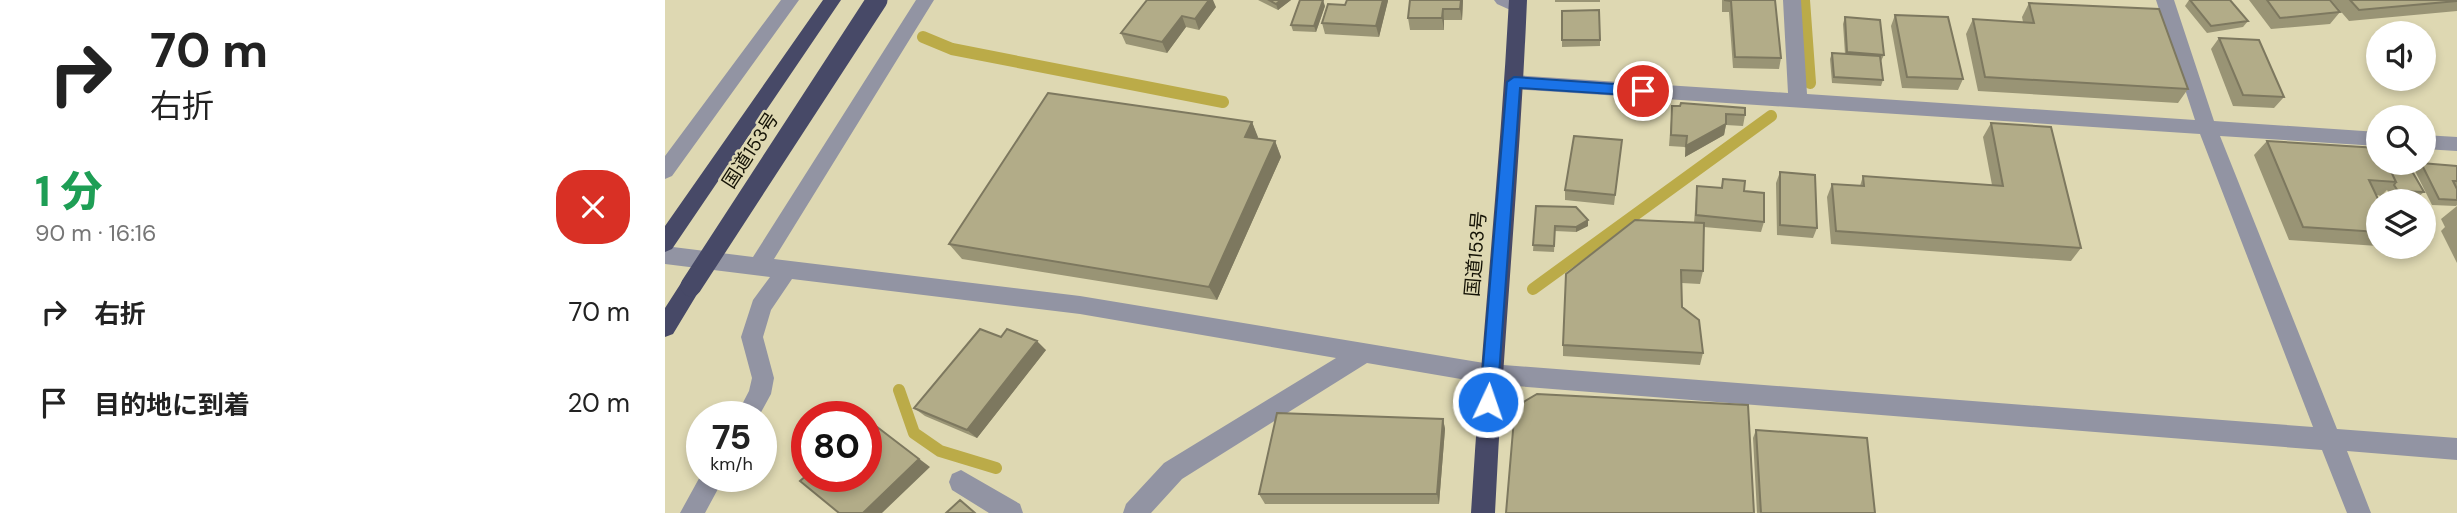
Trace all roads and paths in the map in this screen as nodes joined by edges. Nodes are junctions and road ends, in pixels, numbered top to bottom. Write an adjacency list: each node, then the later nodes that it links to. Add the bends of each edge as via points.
1 (789, 0): 14 (street)
2 (832, 0): 15 (highway, 国道153号)
3 (877, 0): 19 (highway, 国道153号, bridge)
4 (925, 0): 17 (street)
5 (1793, 0): 9 (street)
6 (2165, 0): 10 (street)
7 (1513, 2): 8 (highway, 国道153号)
8 (1514, 82): 9 (street); 21 (highway, 国道153号)
9 (1798, 102): 10 (street)
10 (2207, 128): 11 (street); 23 (street)
11 (2366, 138)
12 (2436, 143): 13 (street)
13 (2457, 144)
14 (665, 171)
15 (665, 243)
16 (665, 255): 17 (street)
17 (759, 266): 18 (street)
18 (787, 270): 20 (street, via 1080,306); 22 (street, via 761,307 752,337 763,378)
19 (665, 327)
20 (1364, 354): 21 (street); 29 (street, via 1173,471)
21 (1490, 374): 23 (street); 30 (highway, 国道153号)
22 (756, 401)
23 (2332, 439): 24 (street); 31 (street)
24 (2457, 449)
25 (961, 482): 28 (street)
26 (704, 492): 27 (street)
27 (692, 513)
28 (1011, 513)
29 (1135, 513)
30 (1483, 513)
31 (2359, 513)

